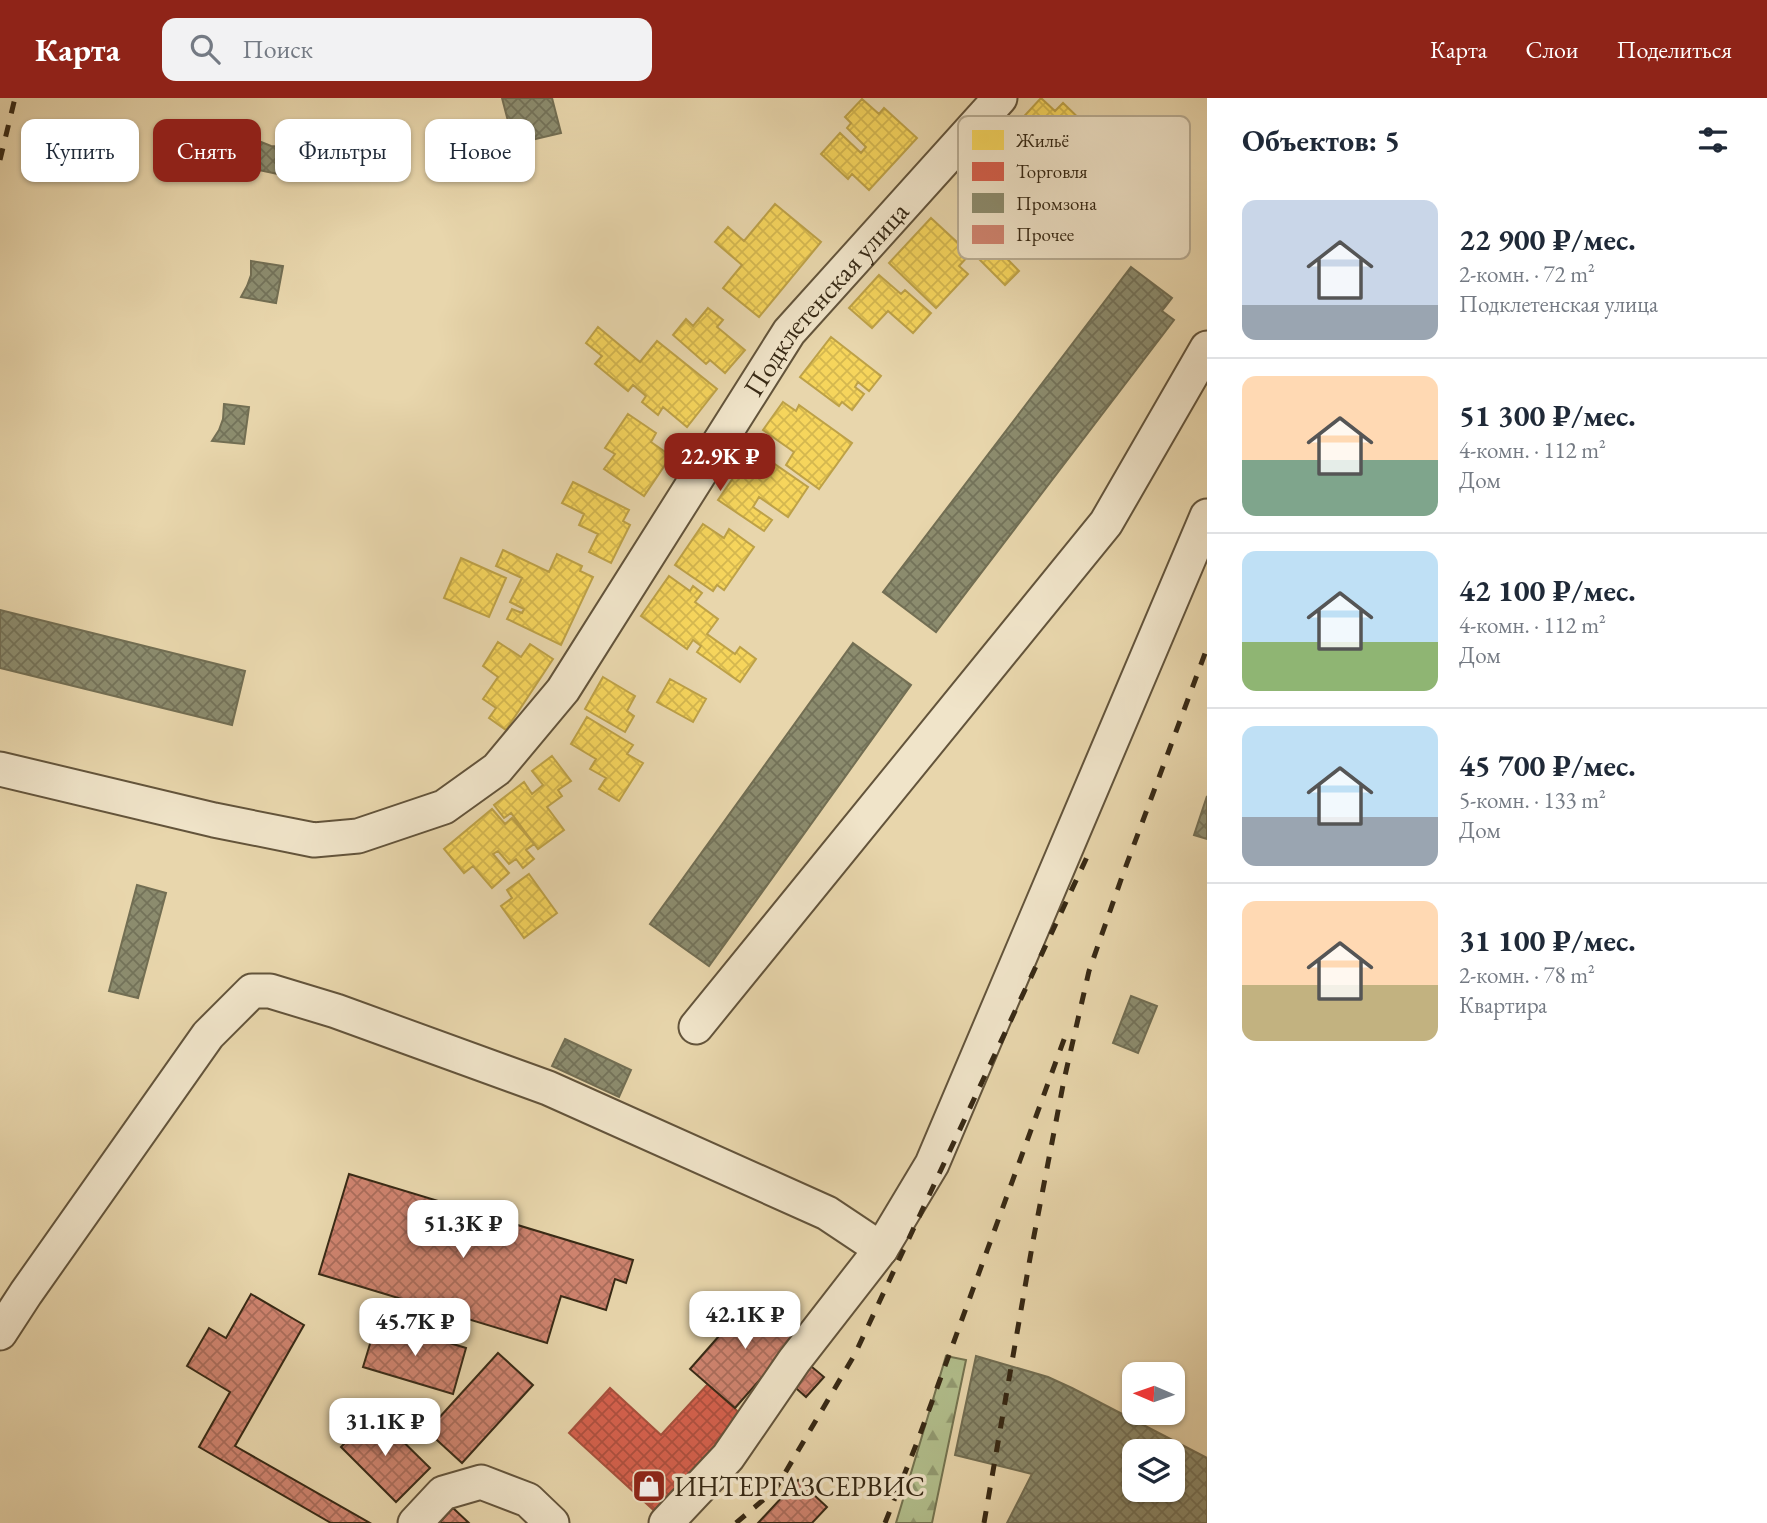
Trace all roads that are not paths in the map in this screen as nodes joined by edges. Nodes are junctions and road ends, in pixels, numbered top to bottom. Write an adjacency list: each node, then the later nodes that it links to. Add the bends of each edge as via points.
1 (1000, 98): 2 (street, Подклетенская улица)
2 (984, 116)
3 (958, 145): 6 (street, Подклетенская улица, via 789,332 563,690 497,769 444,807 358,836 314,840)
4 (1207, 348): 7 (street, via 1106,523)
5 (1207, 516): 8 (street, via 932,1164)
6 (0, 769)
7 (696, 1027)
8 (881, 1249): 9 (street, via 827,1213 548,1088 336,1011 270,991 251,991 208,1035); 12 (street, via 794,1361 729,1457)
9 (0, 1333)
10 (415, 1523): 11 (street, via 443,1493 481,1482 528,1500)
11 (552, 1523)
12 (666, 1523)

